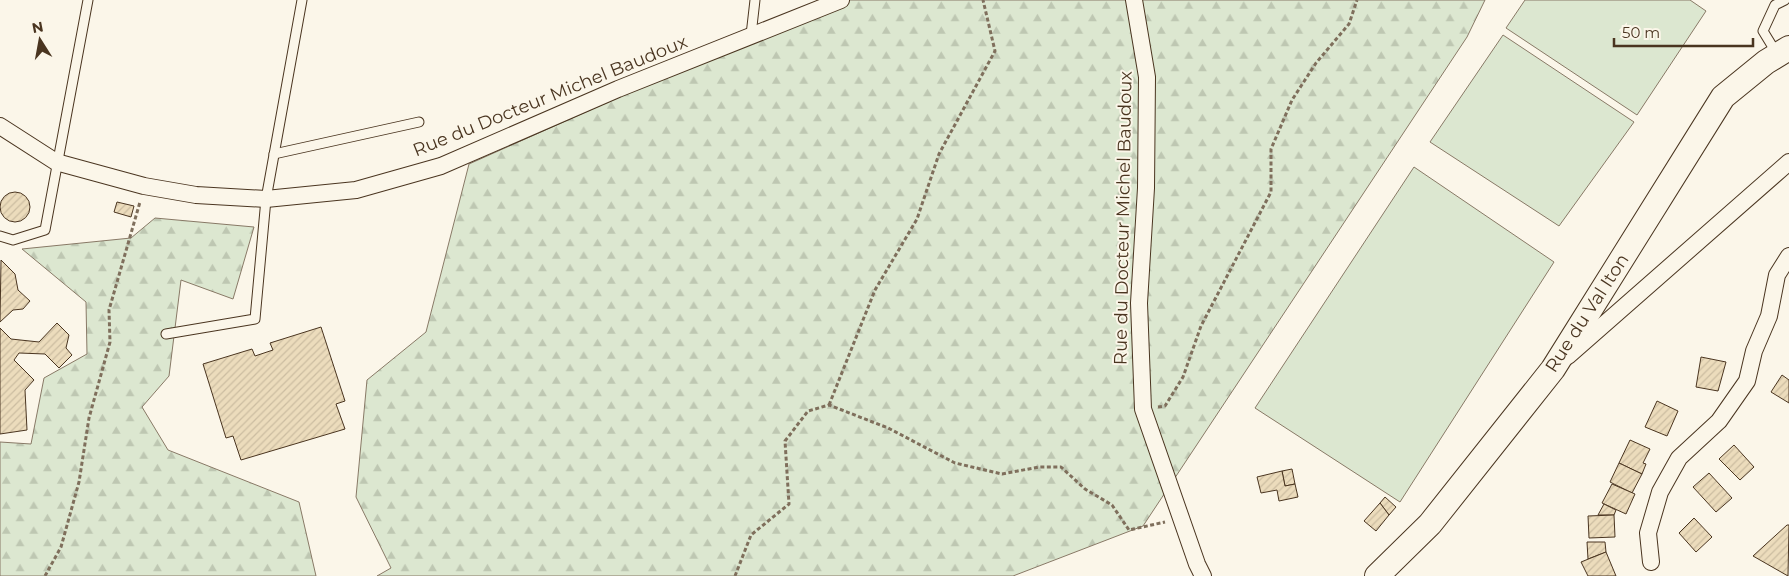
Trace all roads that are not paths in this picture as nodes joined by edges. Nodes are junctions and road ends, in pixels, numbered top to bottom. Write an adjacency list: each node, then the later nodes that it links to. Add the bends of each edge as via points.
1 (88, 0): 12 (lane)
2 (302, 0): 11 (lane)
3 (755, 0): 7 (lane)
4 (841, 0): 7 (street, Rue du Docteur Michel Baudoux)
5 (1134, 0): 20 (street, Rue du Docteur Michel Baudoux, via 1147,77 1146,188 1139,303 1143,409)
6 (1784, 0): 8 (lane, via 1775,5 1763,31)
7 (751, 35): 14 (street, Rue du Docteur Michel Baudoux, via 441,166 356,190)
8 (1783, 51): 18 (street, Rue du Val Iton, via 1723,97)
9 (419, 122): 11 (lane)
10 (0, 126): 12 (street, Rue du Docteur Michel Baudoux)
11 (274, 154): 14 (lane)
12 (56, 162): 14 (street, Rue du Docteur Michel Baudoux, via 144,186 196,195); 15 (lane, via 45,230 13,240)
13 (1789, 162): 18 (street)
14 (266, 199): 17 (lane, via 255,319)
15 (0, 236)
16 (1789, 256): 19 (street, via 1777,275 1769,316 1754,351 1747,381 1719,421 1679,458 1660,492 1648,533)
17 (166, 334)
18 (1553, 369): 21 (street, Rue du Val Iton, via 1430,524)
19 (1651, 562)
20 (1203, 576)
21 (1377, 576)

